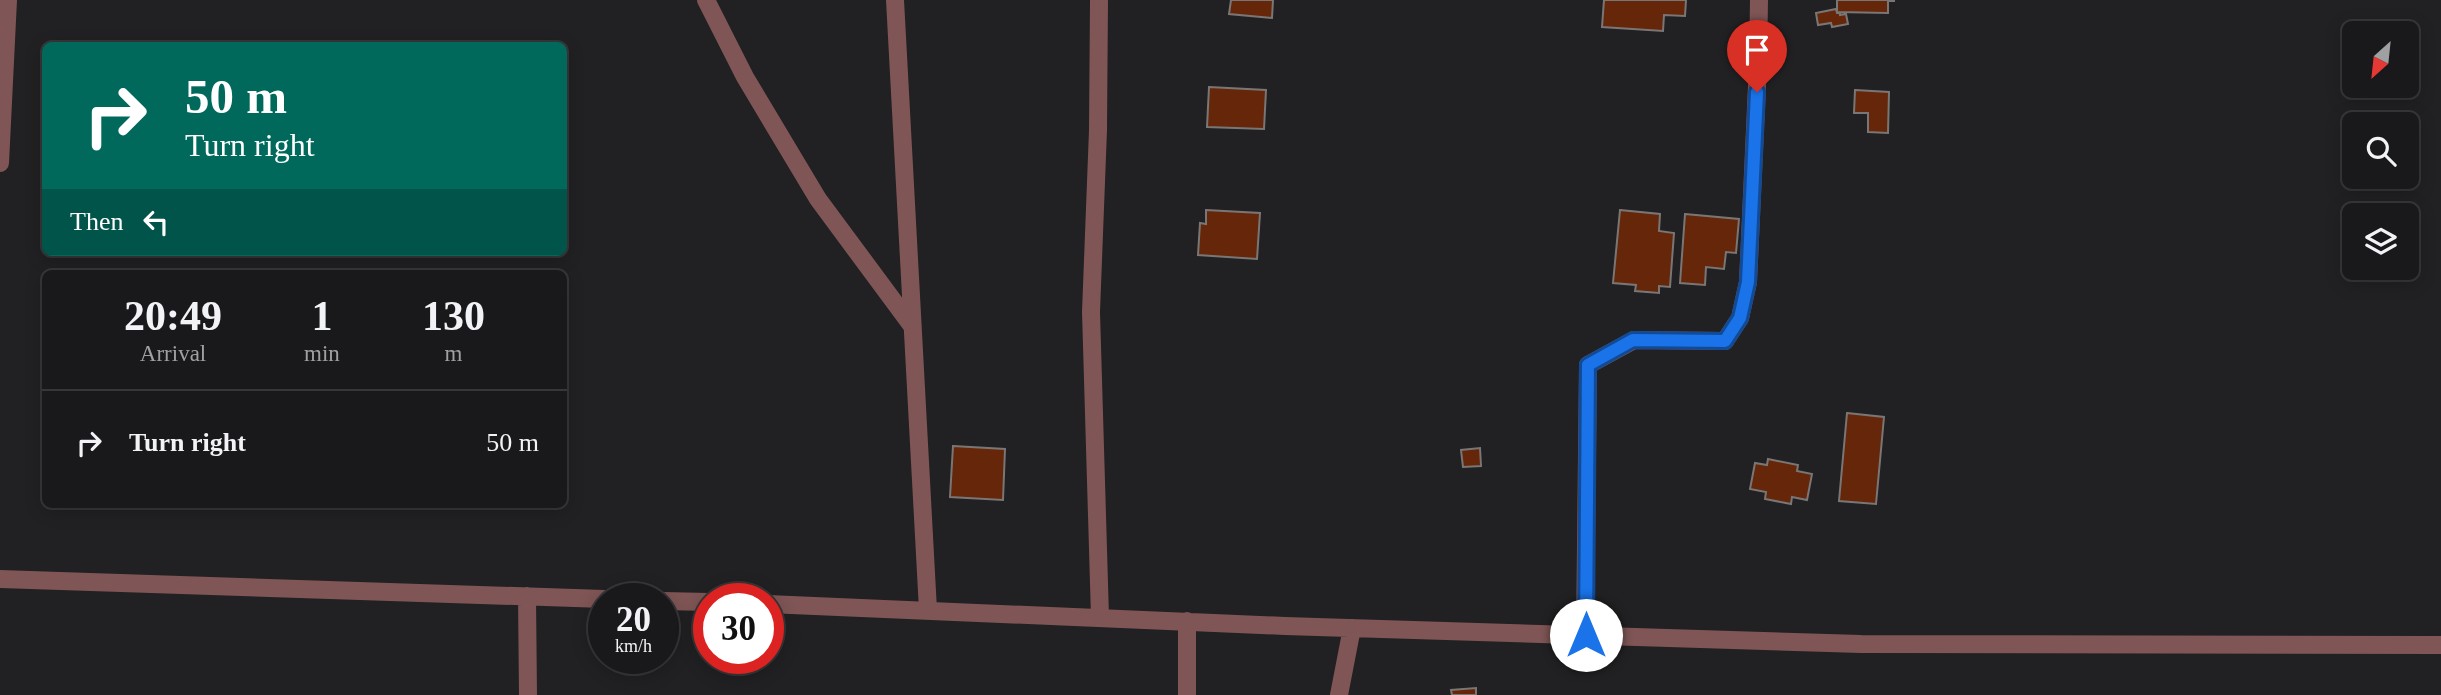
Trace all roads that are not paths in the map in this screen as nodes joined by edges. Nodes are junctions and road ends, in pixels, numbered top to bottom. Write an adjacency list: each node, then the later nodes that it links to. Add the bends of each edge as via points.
1 (8, 0): 6 (street)
2 (706, 0): 7 (street, via 745,77 818,199)
3 (895, 0): 7 (street)
4 (1099, 0): 13 (street, via 1091,312)
5 (1759, 0): 16 (street, via 1748,282 1740,318 1725,341 1633,340 1588,365)
6 (0, 163)
7 (912, 326): 12 (street)
8 (0, 579): 9 (street)
9 (527, 596): 10 (street); 18 (street)
10 (588, 598)
11 (784, 605): 12 (street)
12 (928, 610): 13 (street)
13 (1100, 617): 14 (street)
14 (1188, 621): 15 (street); 19 (street)
15 (1352, 628): 16 (street); 20 (street)
16 (1586, 635): 17 (street, via 1861,644)
17 (2441, 645)
18 (528, 695)
19 (1187, 695)
20 (1339, 695)

